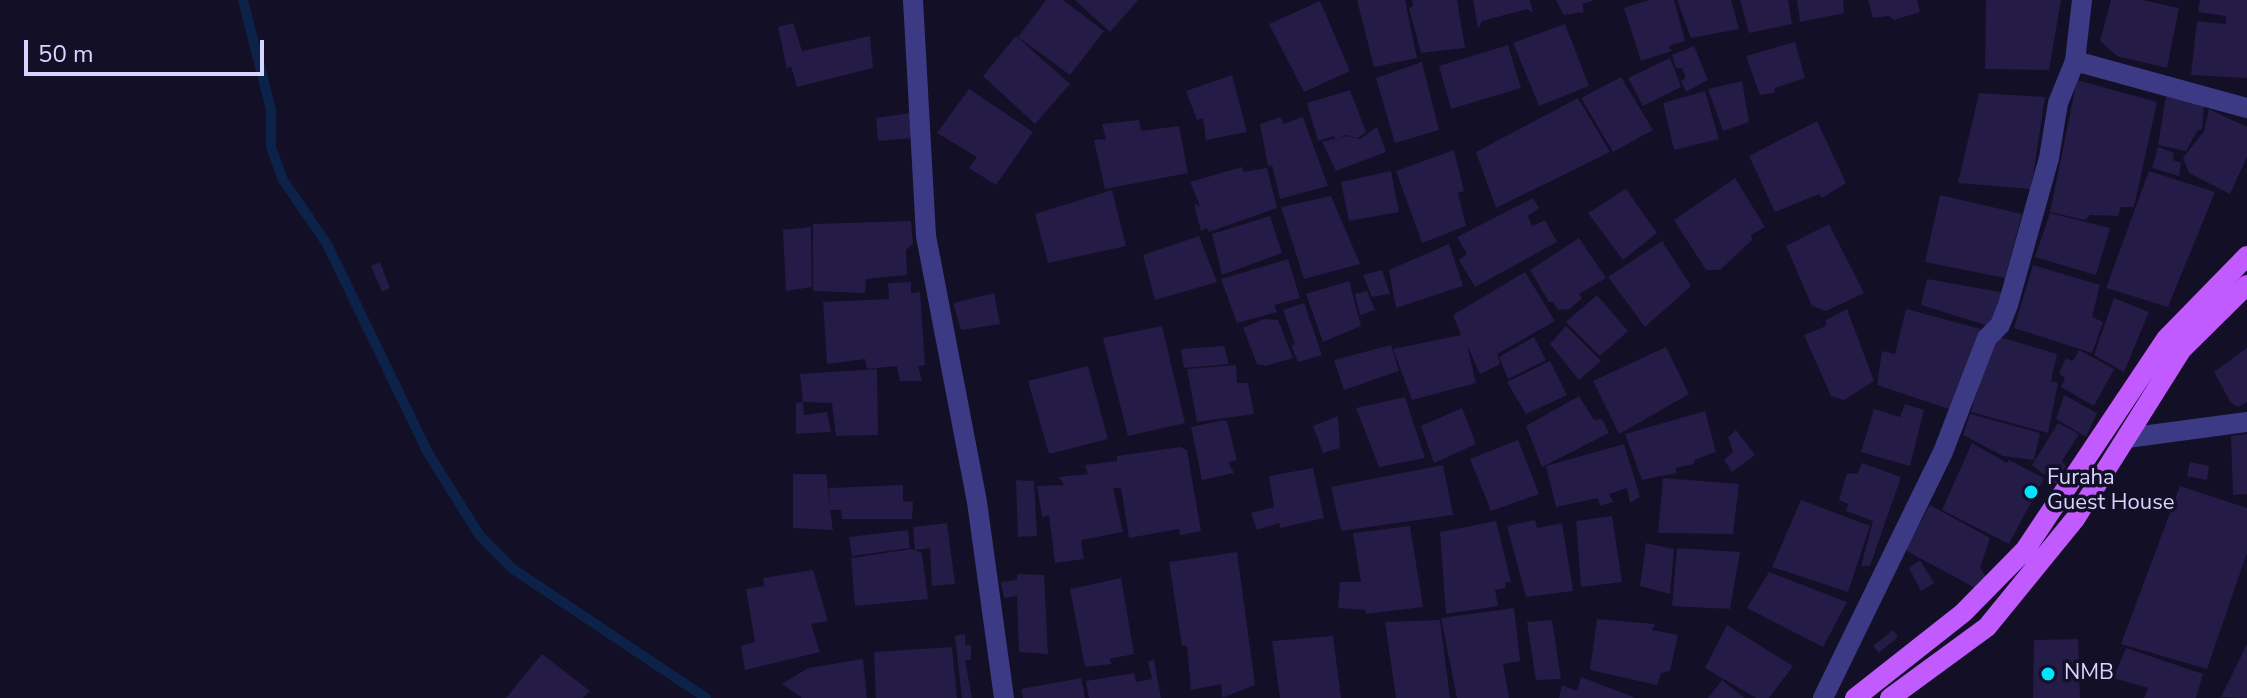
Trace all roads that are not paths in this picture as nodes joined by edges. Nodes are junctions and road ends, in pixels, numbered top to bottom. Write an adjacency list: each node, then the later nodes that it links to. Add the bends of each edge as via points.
1 (913, 0): 9 (street, via 926,236 977,502)
2 (2082, 0): 3 (street)
3 (2075, 61): 4 (street); 10 (street, via 2058,103 2049,158 2008,305 1987,338 1943,452)
4 (2247, 108)
5 (2247, 256): 11 (main road, via 2166,339 2025,550 1963,613)
6 (2247, 285): 8 (main road, via 2182,349)
7 (2247, 422): 8 (street)
8 (2127, 438): 12 (main road, via 2075,519 1987,627)
9 (1004, 698)
10 (1823, 698)
11 (1855, 698)
12 (1890, 698)

